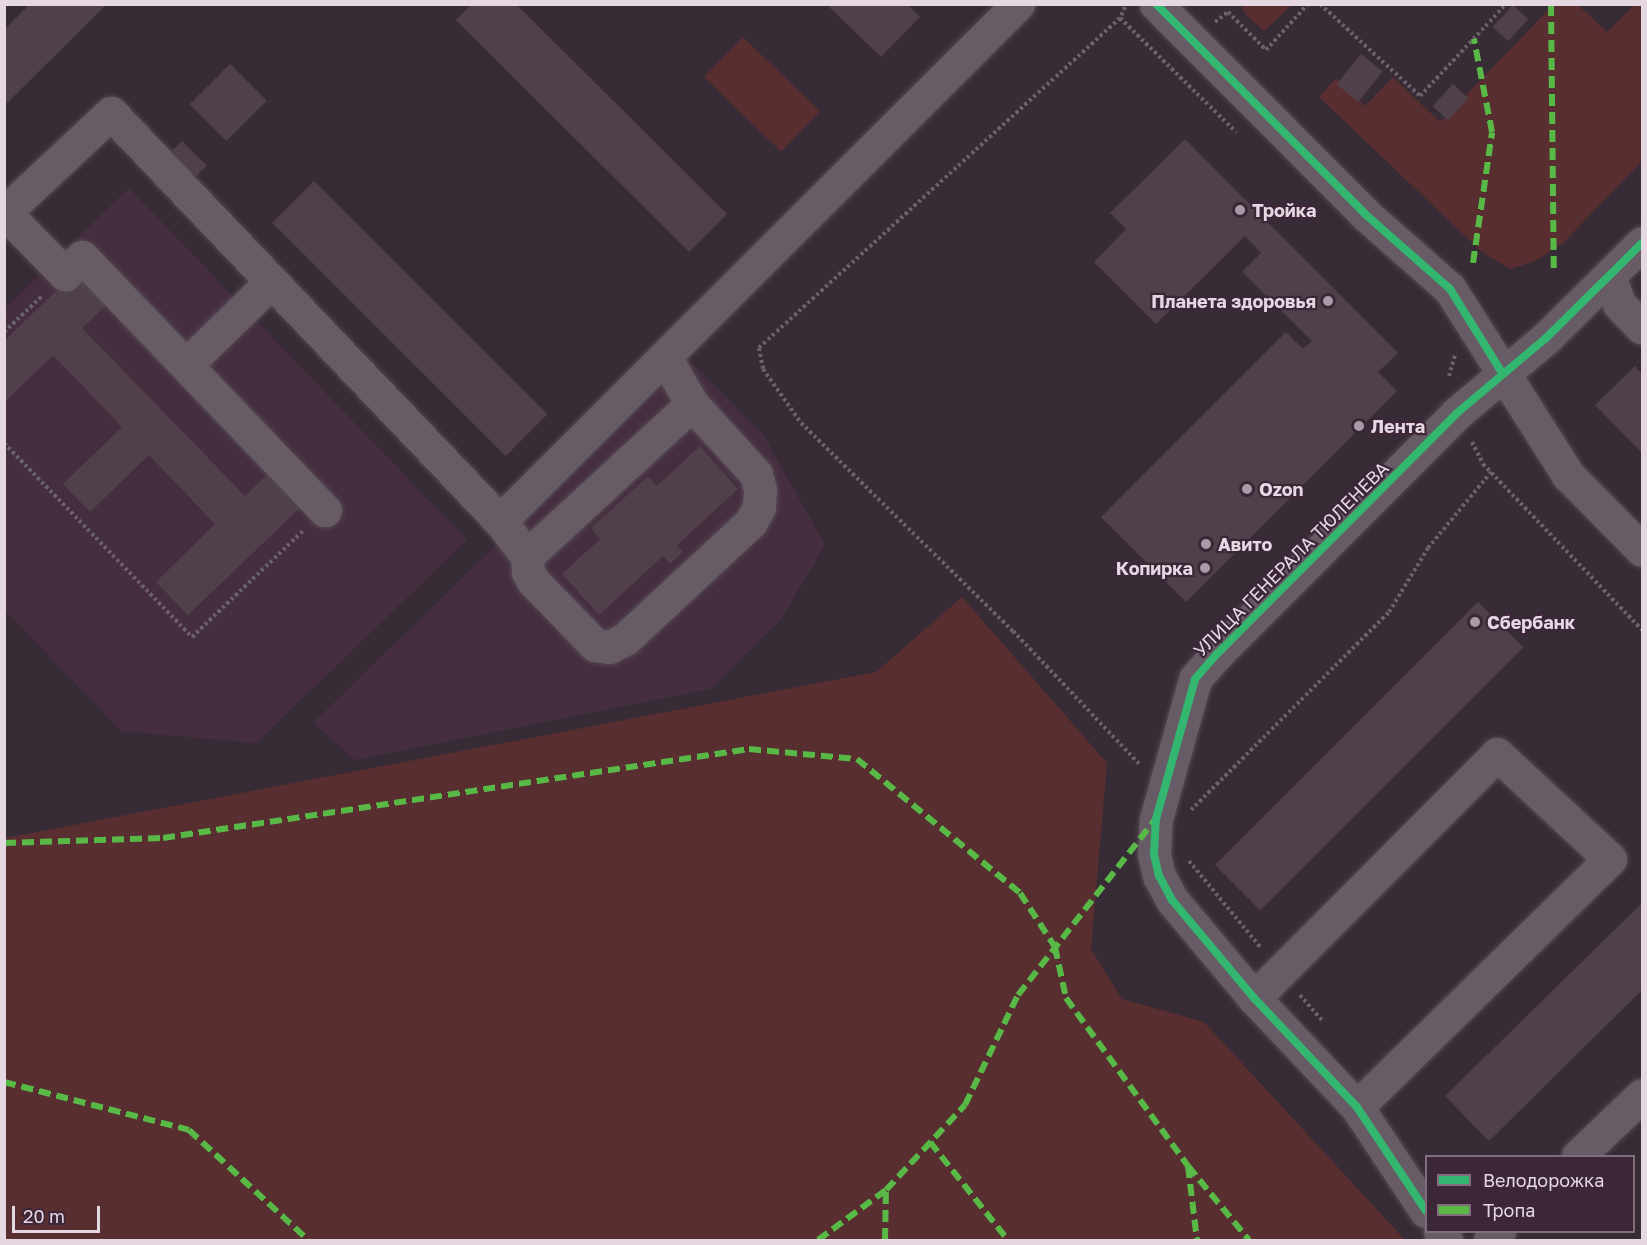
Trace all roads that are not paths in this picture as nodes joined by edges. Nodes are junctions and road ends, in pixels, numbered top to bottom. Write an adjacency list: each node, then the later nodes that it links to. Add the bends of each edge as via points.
1 (1018, 4): 8 (street)
2 (1156, 4): 10 (street, via 1365,214 1450,289)
3 (5, 213): 6 (street, via 111,113); 9 (street, via 65,274 82,257)
4 (1642, 243): 5 (street, УЛИЦА ГЕНЕРАЛА ТЮЛЕНЕВА)
5 (1609, 276): 7 (street, via 1619,304); 10 (street, УЛИЦА ГЕНЕРАЛА ТЮЛЕНЕВА)
6 (271, 282): 9 (street); 13 (street)
7 (1642, 328)
8 (665, 357): 11 (street); 13 (street)
9 (186, 364): 12 (street)
10 (1503, 374): 14 (street, via 1568,475); 16 (street, УЛИЦА ГЕНЕРАЛА ТЮЛЕНЕВА, via 1457,413 1195,679 1156,819 1154,854 1159,876 1172,900)
11 (692, 404): 15 (street); 15 (street, via 756,474 759,507 751,522 625,639 609,647 595,645 533,581)
12 (325, 510)
13 (500, 521): 15 (street)
14 (1642, 550)
15 (527, 556)
16 (1254, 998): 18 (street, УЛИЦА ГЕНЕРАЛА ТЮЛЕНЕВА); 18 (street, via 1497,754 1610,859)
17 (1642, 1095): 19 (street)
18 (1357, 1107): 20 (street, УЛИЦА ГЕНЕРАЛА ТЮЛЕНЕВА)
19 (1579, 1155)
20 (1425, 1209)

